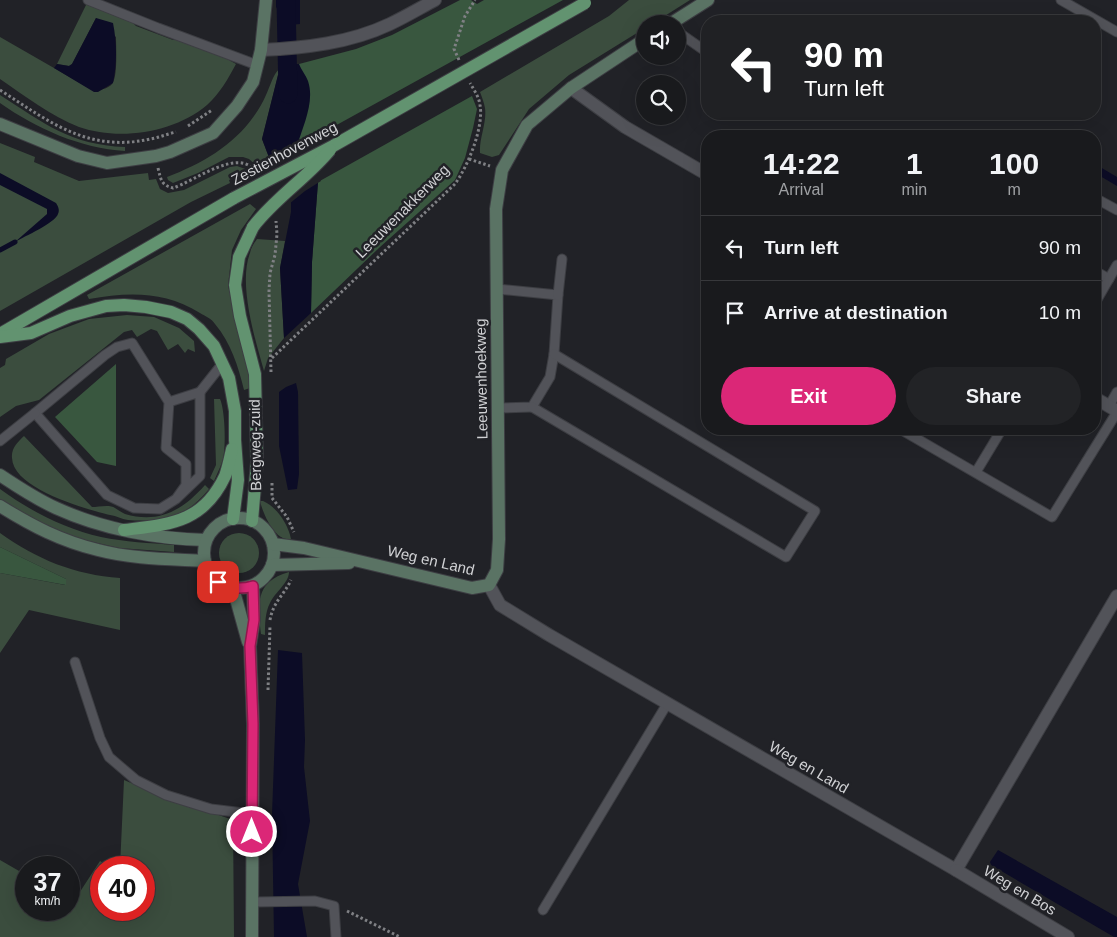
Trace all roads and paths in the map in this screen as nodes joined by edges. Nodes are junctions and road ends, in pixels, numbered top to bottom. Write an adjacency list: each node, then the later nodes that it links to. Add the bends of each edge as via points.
1 (88, 0): 16 (lane)
2 (266, 0): 15 (street)
3 (435, 0): 15 (street, via 390,24 338,42)
4 (475, 0): 17 (path, via 465,16 454,49)
5 (708, 0): 8 (street)
6 (1061, 0): 9 (lane)
7 (587, 1): 23 (main road, Zestienhovenweg, bridge)
8 (684, 15)
9 (1087, 15)
10 (1101, 23): 11 (lane)
11 (1117, 32)
12 (686, 38): 14 (lane)
13 (636, 45): 19 (street, Leeuwenhoekweg)
14 (701, 48)
15 (262, 50): 16 (street)
16 (257, 65): 22 (street, via 253,82 213,132 156,156 107,163 78,156)
17 (463, 68)
18 (467, 76): 24 (path, Leeuwenakkerweg, via 479,100 481,114)
19 (571, 88): 26 (street, Leeuwenhoekweg, via 528,125); 28 (street, via 625,127)
20 (0, 90): 21 (path, via 57,126 98,140 149,140 186,127)
21 (213, 109)
22 (0, 124)
23 (333, 146): 39 (main road, Zestienhovenweg, bridge, via 234,198); 64 (main road, bridge, via 316,166 266,210 238,257 235,285 255,374 257,462)
24 (469, 160): 26 (path); 41 (path, Leeuwenakkerweg, via 455,184)
25 (253, 169): 27 (path, via 244,163 228,163 173,188 166,186)
26 (502, 170): 36 (street, Leeuwenhoekweg, via 496,209)
27 (159, 171)
28 (701, 171)
29 (1101, 201): 30 (lane)
30 (1117, 210)
31 (276, 217): 41 (path, via 277,234 269,291)
32 (562, 259): 38 (lane)
33 (1117, 265): 35 (lane)
34 (1101, 274): 35 (lane)
35 (1109, 278): 37 (lane)
36 (497, 289): 38 (lane); 49 (street, Leeuwenhoekweg)
37 (1101, 292)
38 (558, 296): 40 (lane)
39 (0, 335): 42 (main road, via 31,333 96,308 146,307 171,312 187,320 214,346)
40 (554, 354): 48 (lane, via 550,377); 48 (lane, via 815,511 786,558)
41 (271, 358): 43 (path)
42 (223, 363): 44 (lane); 56 (main road, via 235,411)
43 (271, 376)
44 (200, 392): 46 (lane); 61 (lane, via 200,476)
45 (1117, 392): 50 (lane)
46 (169, 402): 51 (lane, via 132,343 105,355); 61 (lane, via 166,448 186,464 186,485)
47 (1101, 402): 50 (street)
48 (532, 407): 49 (lane)
49 (498, 408): 74 (street, Leeuwenhoekweg, via 498,570)
50 (1114, 410): 52 (lane)
51 (35, 413): 57 (lane); 61 (lane, via 107,495 134,508 160,509)
52 (1101, 432)
53 (911, 435): 58 (lane)
54 (998, 435): 58 (lane)
55 (1100, 435): 58 (lane, via 1052,517)
56 (235, 440): 63 (main road, via 238,480); 65 (main road, via 225,475 210,500 199,510 185,519)
57 (0, 441)
58 (976, 472)
59 (0, 475): 65 (street, via 56,508)
60 (272, 479): 68 (path, Bergweg-zuid, via 272,498 291,524)
61 (176, 499)
62 (0, 506): 69 (street, via 33,527 99,551)
63 (234, 519): 64 (street); 66 (street, via 217,526)
64 (252, 521): 67 (street, via 265,530)
65 (124, 530): 66 (street, via 178,540)
66 (206, 540): 69 (street)
67 (273, 544): 68 (street, Weg en Land); 72 (street)
68 (297, 546): 70 (street, Weg en Land)
69 (204, 562): 75 (street, via 212,576)
70 (366, 562): 71 (street, Weg en Land); 74 (street, Weg en Land, via 472,588)
71 (297, 564): 72 (street, Weg en Land); 79 (path, via 294,575 272,611)
72 (272, 565): 73 (street, via 265,578)
73 (253, 586): 75 (street); 77 (street, via 254,620)
74 (489, 586): 80 (street, Weg en Land, via 500,605)
75 (233, 588): 77 (street)
76 (1117, 596): 82 (street)
77 (250, 646): 81 (street)
78 (76, 662): 81 (lane, via 109,757 136,780 166,795 211,809)
79 (268, 697)
80 (667, 704): 82 (street, Weg en Land); 85 (lane)
81 (252, 814): 83 (street)
82 (956, 870): 89 (street, Weg en Bos)
83 (252, 902): 84 (lane, via 315,901); 86 (street)
84 (334, 906): 87 (lane); 88 (path)
85 (543, 910)
86 (252, 937)
87 (336, 937)
88 (400, 937)
89 (1068, 937)

